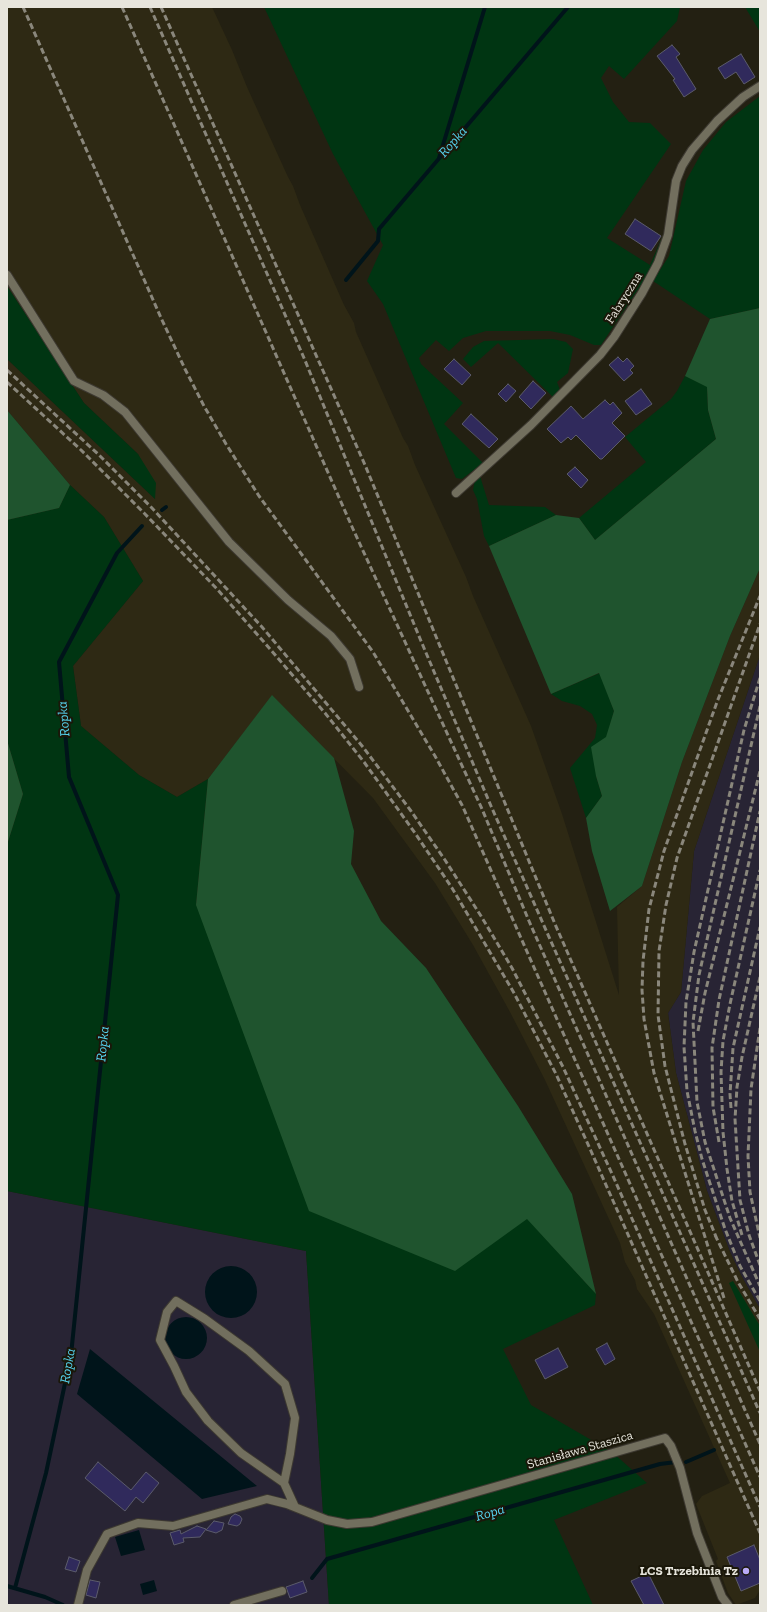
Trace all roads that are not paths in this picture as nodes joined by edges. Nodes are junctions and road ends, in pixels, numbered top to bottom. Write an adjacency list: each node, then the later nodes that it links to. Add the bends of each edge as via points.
1 (760, 86): 3 (lane, Fabryczna, via 721,117 685,160 676,181 668,235 658,262 614,337 600,355 531,425)
2 (7, 275): 4 (lane, via 74,381 103,395 125,412 229,542 288,600 331,636 350,659)
3 (456, 493)
4 (359, 687)
5 (284, 1483): 5 (lane, via 295,1418 285,1384 249,1351 206,1319 176,1301 167,1312 160,1340 186,1392 208,1421 241,1453); 6 (lane)
6 (295, 1507): 8 (lane, via 268,1499 173,1526 138,1523 107,1534 87,1570); 10 (lane, Stanisława Staszica, via 327,1520 347,1524 372,1522 665,1438 680,1468 697,1533 722,1597)
7 (282, 1591): 9 (lane)
8 (78, 1605)
9 (234, 1605)
10 (728, 1605)

